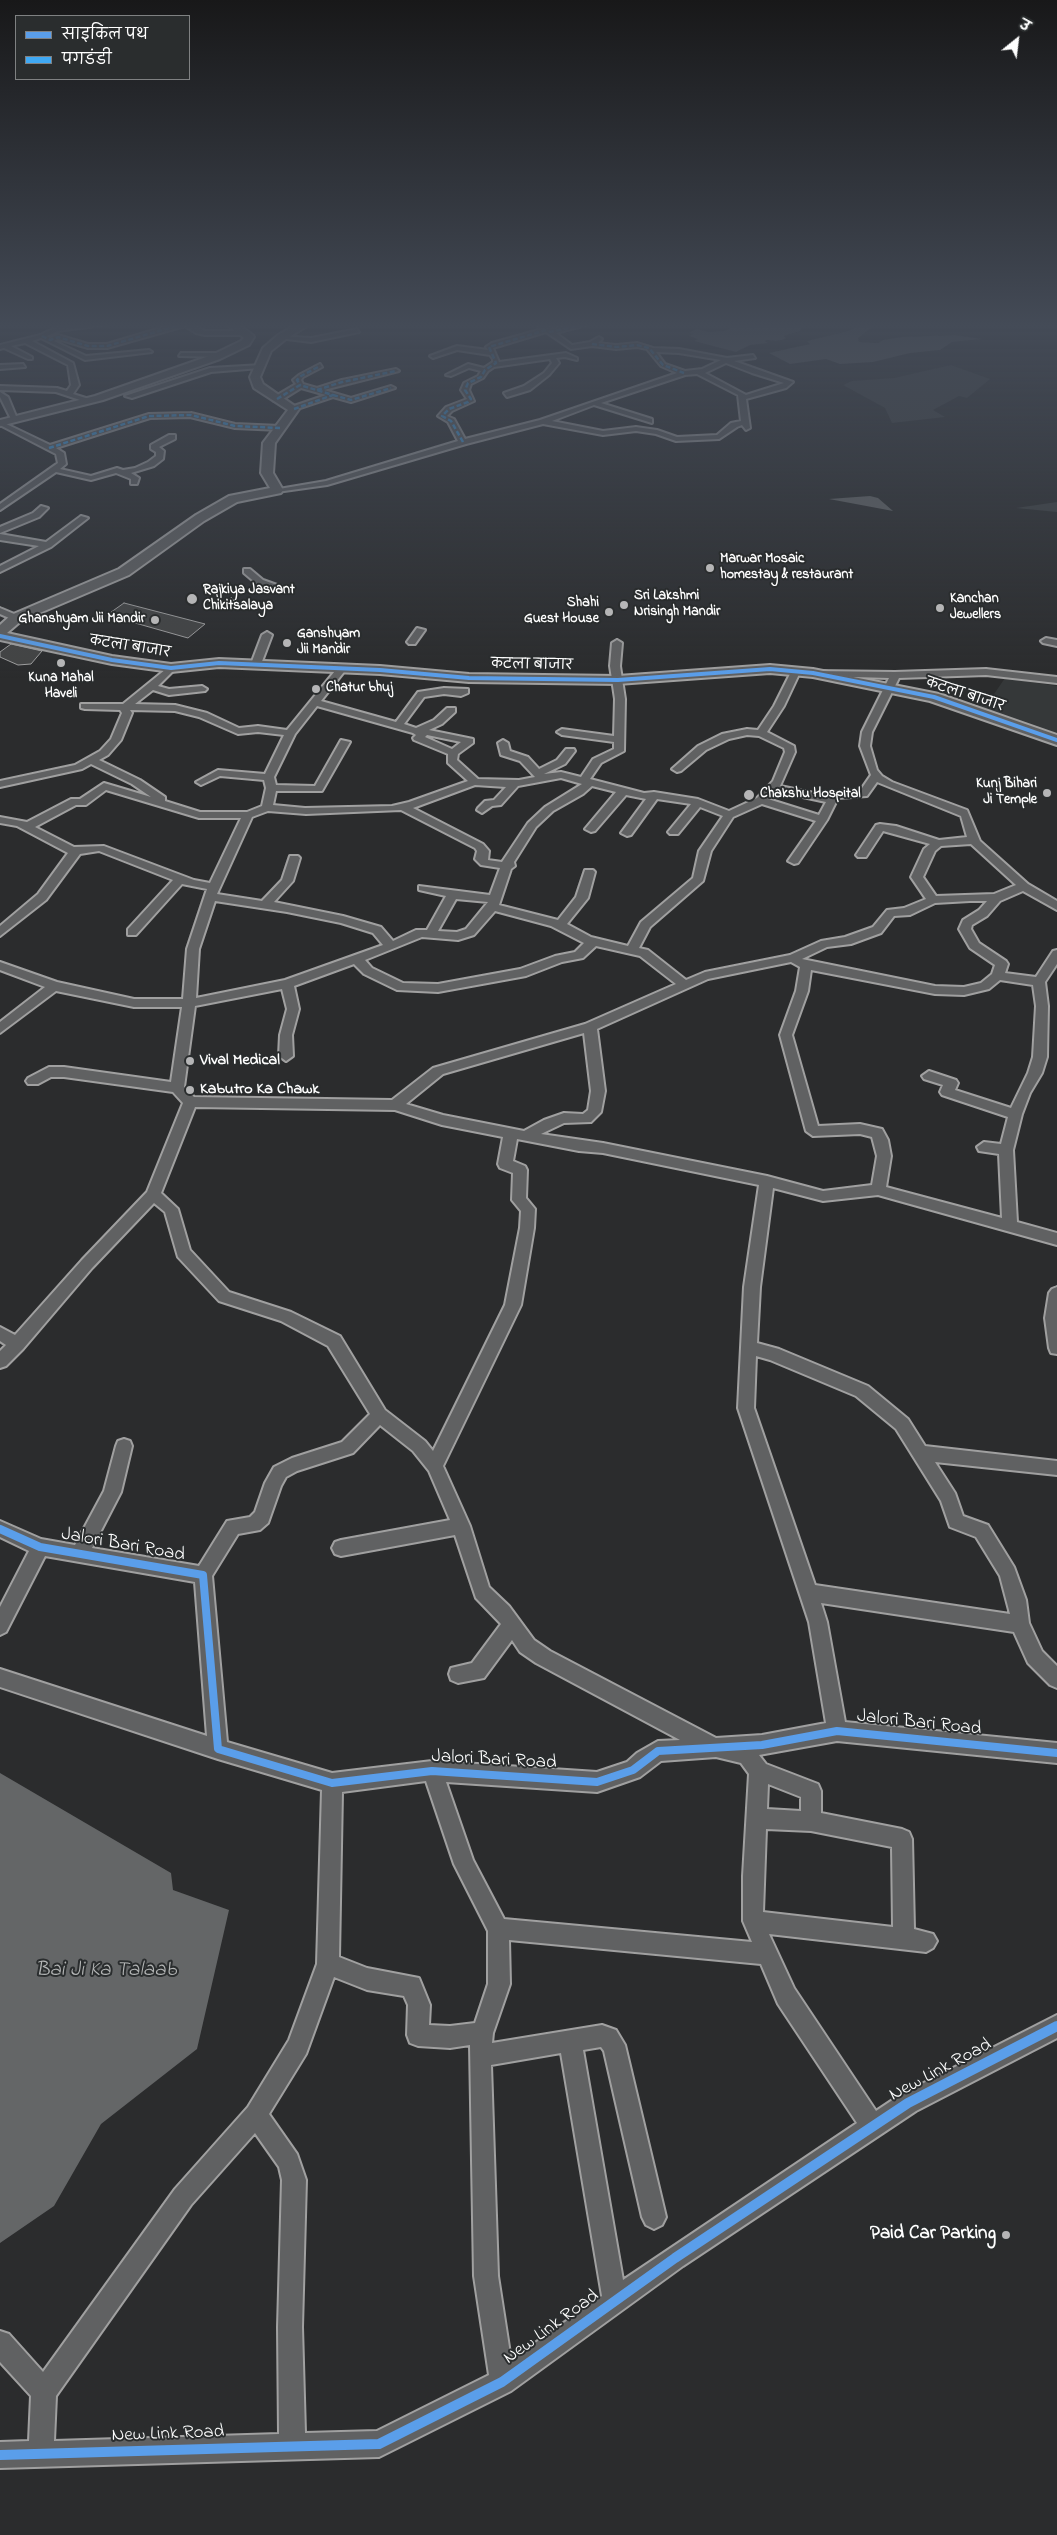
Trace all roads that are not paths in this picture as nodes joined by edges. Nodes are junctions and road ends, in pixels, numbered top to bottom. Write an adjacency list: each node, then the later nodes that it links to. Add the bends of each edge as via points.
1 (38, 442): 6 (street)
2 (67, 442): 6 (street)
3 (162, 442): 8 (street, via 154,447 160,451 160,457 151,464)
4 (270, 442): 10 (street, via 267,473)
5 (462, 442): 10 (street, via 312,487)
6 (49, 448): 7 (street, via 60,453 62,464)
7 (56, 470): 8 (street, via 91,478 114,470); 11 (street)
8 (122, 472): 9 (street, via 136,478)
9 (134, 482)
10 (278, 490): 21 (street, via 234,499 200,518 124,572)
11 (0, 508)
12 (44, 508): 14 (street, via 30,518)
13 (84, 518): 16 (street)
14 (0, 530)
15 (0, 537): 16 (street)
16 (48, 545): 17 (street)
17 (0, 569)
18 (247, 571): 19 (street, via 258,580)
19 (284, 589)
20 (0, 611): 21 (street)
21 (16, 618): 23 (street)
22 (420, 630): 27 (street)
23 (0, 632)
24 (268, 635): 30 (street)
25 (0, 636): 31 (street, कटला बाजार, via 112,660)
26 (1046, 641): 29 (street)
27 (412, 642)
28 (617, 643): 34 (street, via 615,666)
29 (1057, 643)
30 (256, 664): 31 (street, कटला बाजार); 32 (street, कटला बाजार)
31 (171, 668): 37 (street)
32 (342, 668): 34 (street, कटला बाजार, via 469,678); 40 (street)
33 (795, 672): 34 (street, कटला बाजार, via 770,669); 36 (street, कटला बाजार); 48 (street, via 779,706)
34 (618, 680): 49 (street)
35 (1057, 680): 36 (street, via 986,672 945,672)
36 (892, 682): 50 (street, कटला बाजार); 59 (street, via 867,732 865,746)
37 (152, 687): 38 (street, via 169,692); 42 (street)
38 (202, 689)
39 (465, 691): 44 (street, via 421,694)
40 (315, 702): 44 (street); 47 (street)
41 (85, 706): 42 (street)
42 (124, 708): 47 (street, via 175,708 203,715 238,731 258,729); 57 (street, via 127,713 116,740 104,753)
43 (451, 710): 45 (street)
44 (399, 725): 45 (street)
45 (420, 732): 55 (street, via 418,738); 55 (street, via 468,741)
46 (562, 732): 49 (street)
47 (290, 733): 62 (street)
48 (761, 733): 58 (street, via 726,736 702,748); 67 (street, via 789,746 790,752)
49 (620, 740): 64 (street, via 619,751 597,761)
50 (1057, 740)
51 (345, 742): 62 (street, via 318,789)
52 (503, 743): 56 (street, via 506,753)
53 (533, 750): 56 (street)
54 (570, 750): 60 (street, via 560,762)
55 (454, 753): 63 (street, via 452,761)
56 (524, 759): 60 (street)
57 (91, 760): 66 (street, via 78,767); 74 (street, via 136,782)
58 (677, 769)
59 (876, 775): 71 (street, via 863,794 841,794); 85 (street, via 888,784 963,812)
60 (540, 776): 64 (street, via 561,775); 65 (street)
61 (201, 782): 62 (street, via 218,773)
62 (270, 782): 75 (street)
63 (476, 782): 65 (street); 73 (street)
64 (586, 782): 68 (street); 91 (street, via 580,792 538,818 508,862)
65 (515, 783): 76 (street, via 497,803 489,803)
66 (0, 784)
67 (774, 788): 70 (street); 71 (street)
68 (623, 791): 69 (street); 82 (street)
69 (654, 795): 72 (street); 84 (street)
70 (761, 800): 78 (street); 80 (street)
71 (832, 800): 80 (street)
72 (698, 802): 78 (street); 83 (street)
73 (403, 807): 75 (street, via 311,809 306,812); 91 (street, via 479,846 483,850 481,859 484,863)
74 (175, 808): 77 (street, via 198,815); 81 (street, via 104,786 82,803 74,801)
75 (267, 808): 77 (street)
76 (482, 810)
77 (248, 815): 96 (street)
78 (730, 815): 109 (street, via 705,850 699,879 645,925)
79 (0, 820): 81 (street)
80 (822, 820): 90 (street)
81 (26, 827): 87 (street)
82 (591, 829)
83 (674, 832)
84 (627, 833)
85 (974, 840): 86 (street); 94 (street)
86 (938, 843): 88 (street, via 880,827); 99 (street, via 930,849 917,875)
87 (75, 850): 93 (street, via 100,848); 104 (street, via 72,859 42,897)
88 (862, 855)
89 (294, 858): 101 (street, via 288,881)
90 (794, 860)
91 (509, 866): 100 (street)
92 (589, 872): 103 (street, via 582,898)
93 (180, 878): 96 (street); 105 (street)
94 (1024, 886): 98 (street); 102 (street)
95 (423, 888): 97 (street)
96 (213, 892): 101 (street); 120 (street, via 193,949)
97 (453, 894): 100 (street); 106 (street)
98 (996, 898): 99 (street); 115 (street, via 967,923 965,929 974,945 1001,962)
99 (933, 900): 112 (street, via 906,912 891,914 877,930 847,941 825,944)
100 (494, 903): 103 (street); 106 (street, via 464,935)
101 (265, 905): 108 (street, via 377,930)
102 (1057, 906)
103 (559, 926): 107 (street, via 580,938)
104 (0, 932)
105 (132, 932)
106 (431, 933): 108 (street, via 420,933)
107 (594, 941): 109 (street); 111 (street, via 579,954 522,973 438,988 400,987 368,971)
108 (391, 946): 111 (street)
109 (632, 950): 118 (street, via 644,953)
110 (1057, 954): 116 (street)
111 (356, 958): 117 (street)
112 (793, 958): 113 (street); 118 (street, via 705,976)
113 (806, 965): 115 (street, via 950,991 985,986); 135 (street, via 802,991 786,1036 808,1117 813,1132 860,1129 877,1133 882,1140 884,1156)
114 (0, 966): 119 (street)
115 (998, 976): 116 (street)
116 (1039, 982): 129 (street, via 1042,1006 1040,1057)
117 (287, 984): 120 (street); 123 (street, via 293,1009 286,1035)
118 (685, 985): 121 (street)
119 (54, 986): 120 (street, via 134,1003); 122 (street)
120 (189, 1003): 126 (street)
121 (590, 1027): 128 (street, via 438,1071); 131 (street, via 598,1091 594,1112 586,1119 564,1118 549,1123)
122 (0, 1029)
123 (286, 1056)
124 (929, 1076): 129 (street, via 951,1083 947,1092)
125 (33, 1081): 126 (street, via 49,1072 64,1072)
126 (177, 1088): 127 (street)
127 (190, 1102): 128 (street); 136 (street)
128 (395, 1105): 130 (street, via 442,1120)
129 (1015, 1114): 133 (street)
130 (511, 1132): 131 (street); 148 (street, via 505,1164 520,1170 519,1200 528,1209 512,1305)
131 (527, 1135): 134 (street)
132 (984, 1147): 133 (street)
133 (1006, 1150): 137 (street)
134 (767, 1180): 135 (street, via 823,1196); 142 (street, via 752,1287)
135 (878, 1190): 137 (street)
136 (153, 1195): 141 (street); 145 (street, via 171,1209 183,1253 224,1297 286,1316 334,1342)
137 (1010, 1225): 138 (street)
138 (1057, 1239)
139 (1057, 1293): 143 (street, via 1052,1318)
140 (0, 1333): 141 (street)
141 (17, 1344): 144 (street)
142 (748, 1348): 147 (street, via 773,1354 862,1391 902,1424); 156 (street, via 746,1408)
143 (1057, 1348)
144 (0, 1361)
145 (379, 1415): 148 (street, via 419,1446); 155 (street, via 347,1448 292,1465 280,1472 260,1520 233,1527)
146 (124, 1446): 154 (street, via 112,1492)
147 (920, 1453): 149 (street); 158 (street, via 949,1498 956,1521 982,1531 1008,1573 1017,1600)
148 (435, 1466): 150 (street)
149 (1057, 1468)
150 (461, 1526): 153 (street); 157 (street, via 482,1592)
151 (0, 1529): 152 (street, Jalori Bari Road)
152 (40, 1547): 154 (street, Jalori Bari Road); 159 (street)
153 (341, 1548)
154 (80, 1554): 155 (street, Jalori Bari Road)
155 (203, 1575): 165 (street, Jalori Bari Road)
156 (808, 1593): 158 (street); 163 (street, via 818,1622)
157 (512, 1624): 160 (street, via 477,1672); 164 (street, via 520,1638 535,1652)
158 (1020, 1624): 162 (street, via 1036,1657)
159 (0, 1626)
160 (458, 1674)
161 (0, 1678): 165 (street)
162 (1057, 1679)
163 (837, 1731): 164 (street, Jalori Bari Road, via 762,1745); 166 (street, Jalori Bari Road)
164 (714, 1746): 167 (street, Jalori Bari Road, via 658,1751 633,1770 597,1782); 168 (street, via 747,1755)
165 (218, 1749): 169 (street, Jalori Bari Road)
166 (1057, 1753)
167 (432, 1771): 169 (street, Jalori Bari Road); 173 (street, via 464,1864)
168 (759, 1771): 170 (street); 171 (street, via 811,1791)
169 (332, 1783): 177 (street)
170 (756, 1819): 171 (street); 172 (street)
171 (811, 1821): 174 (street, via 902,1839)
172 (753, 1921): 174 (street); 176 (street)
173 (498, 1929): 176 (street); 179 (street, via 499,1984)
174 (904, 1938): 175 (street)
175 (926, 1941)
176 (767, 1954): 183 (street, via 786,1996)
177 (328, 1964): 179 (street, via 367,1979 411,1986 419,2005 418,2035 450,2037); 182 (street, via 298,2046)
178 (1057, 2026): 183 (street, New Link Road)
179 (482, 2033): 181 (street)
180 (570, 2040): 181 (street); 184 (street, via 602,2036 614,2045); 185 (street)
181 (480, 2056): 187 (street, via 486,2276)
182 (256, 2115): 188 (street, via 182,2197); 189 (street, via 289,2162 294,2180 290,2327)
183 (872, 2125): 185 (street, New Link Road)
184 (654, 2217)
185 (615, 2301): 187 (street, New Link Road)
186 (0, 2343): 188 (street)
187 (502, 2382): 189 (street, New Link Road, via 379,2444)
188 (44, 2392): 190 (street)
189 (292, 2446): 190 (street, New Link Road)
190 (41, 2454): 191 (street, New Link Road)
191 (0, 2455)

